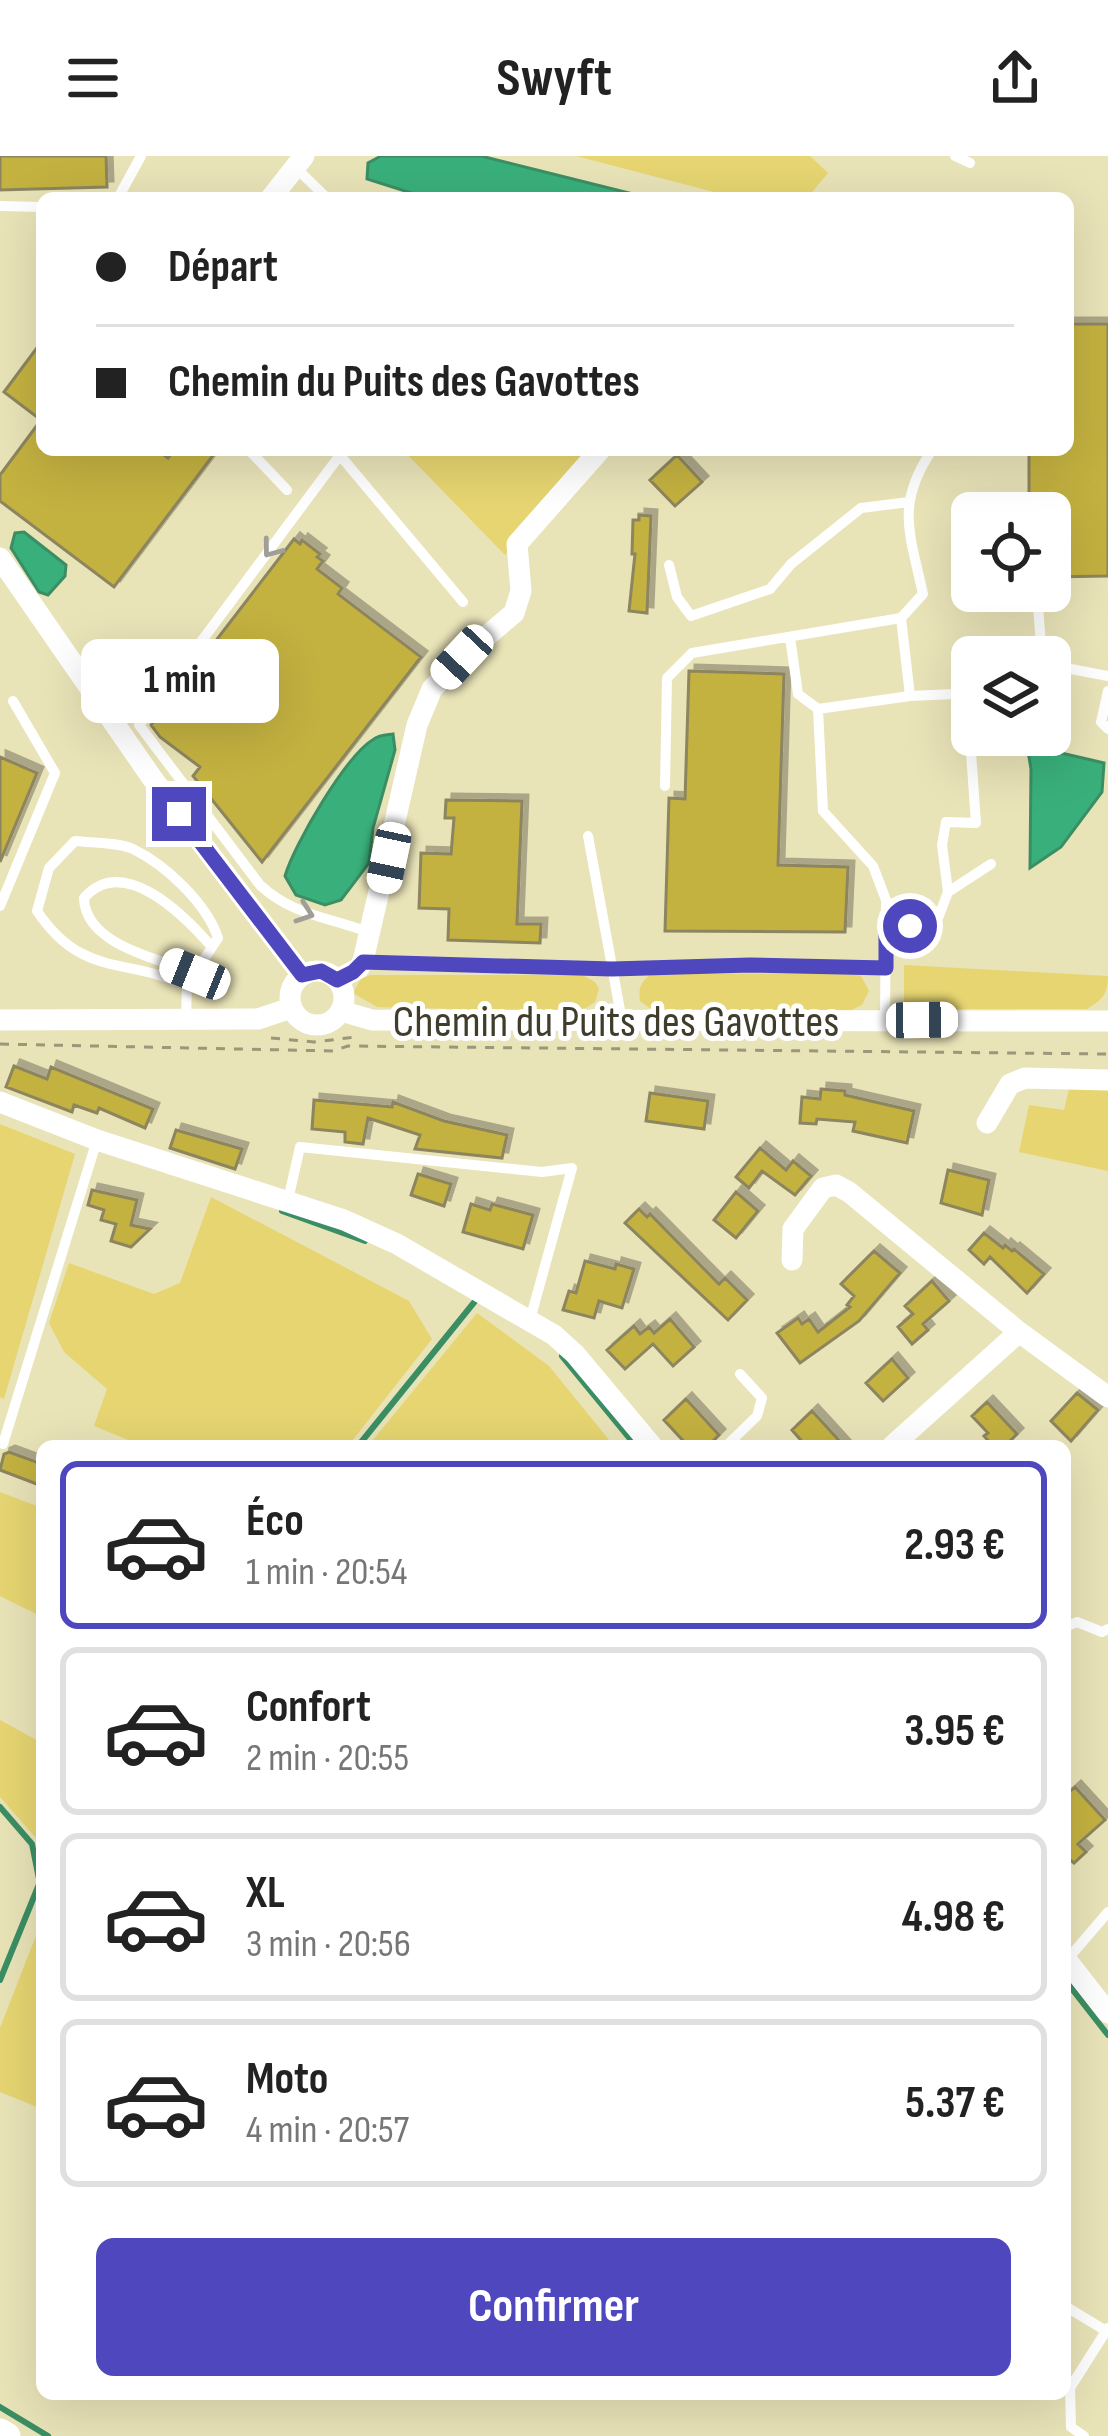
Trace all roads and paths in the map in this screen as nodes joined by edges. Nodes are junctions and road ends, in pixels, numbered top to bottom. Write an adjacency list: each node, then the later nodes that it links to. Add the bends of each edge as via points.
1 (141, 156): 5 (lane)
2 (956, 156): 4 (lane)
3 (299, 162): 6 (street); 7 (lane)
4 (970, 163)
5 (121, 192)
6 (276, 192)
7 (322, 192)
8 (0, 206): 9 (lane)
9 (36, 207)
10 (255, 456): 15 (lane)
11 (336, 456): 35 (lane, one-way to 35, via 139,725 260,885 302,914)
12 (341, 456): 19 (lane)
13 (595, 456): 35 (street, via 517,544 521,591 514,613 432,689)
14 (928, 456): 16 (lane)
15 (287, 490)
16 (909, 502): 18 (lane, via 861,508 770,589 691,616); 20 (lane, via 923,594)
17 (0, 558): 41 (street)
18 (669, 566)
19 (463, 602)
20 (901, 618): 21 (lane); 25 (lane)
21 (790, 637): 27 (lane, via 798,694); 29 (lane, via 692,653 667,678)
22 (1071, 669): 23 (lane)
23 (1108, 676)
24 (1108, 691): 28 (lane, via 1101,722)
25 (910, 696): 27 (lane); 32 (lane, via 954,694 968,710 976,823 946,821)
26 (13, 701): 33 (lane, via 56,773)
27 (818, 709): 34 (lane, via 823,811 873,866)
28 (1108, 729)
29 (664, 786)
30 (588, 836): 39 (lane)
31 (991, 864): 32 (lane)
32 (948, 892): 34 (lane, via 935,926)
33 (0, 906)
34 (886, 926): 38 (lane)
35 (371, 933): 37 (street)
36 (212, 947): 40 (lane); 40 (lane, via 151,893 113,879 85,898 93,925 116,942); 43 (lane, via 218,938 210,913 131,848 75,841 49,868 37,911 55,938 103,965)
37 (363, 962): 39 (lane); 42 (street)
38 (886, 968): 39 (lane); 49 (lane)
39 (612, 969): 48 (lane)
40 (195, 974): 43 (lane)
41 (302, 975): 42 (street, via 321,971); 44 (street)
42 (337, 980): 45 (street)
43 (188, 985): 47 (lane)
44 (291, 1008): 45 (street, via 315,1026); 47 (street, via 258,1018)
45 (341, 1011): 48 (street, Chemin du Puits des Gavottes, via 372,1020)
46 (0, 1019): 47 (street)
47 (186, 1019)
48 (622, 1021): 49 (street, Chemin du Puits des Gavottes)
49 (885, 1021): 50 (street, Chemin du Puits des Gavottes)
50 (1108, 1021)
51 (0, 1044): 52 (path)
52 (1108, 1054)
53 (1108, 1080): 55 (street, via 1025,1078 1010,1084)
54 (0, 1102): 56 (street)
55 (987, 1123)
56 (97, 1140): 57 (street); 66 (lane)
57 (287, 1200): 59 (street, via 397,1244); 59 (lane, via 300,1147 542,1172 572,1168)
58 (791, 1261): 60 (street, via 793,1229 823,1188 836,1185)
59 (530, 1320): 63 (street, via 575,1354)
60 (1019, 1332): 62 (street); 65 (street)
61 (740, 1373): 64 (lane, via 762,1398 757,1416)
62 (1108, 1397)
63 (647, 1440)
64 (732, 1440)
65 (899, 1440)
66 (4, 1444)
67 (1071, 1624): 68 (lane)
68 (1108, 1629)
69 (1108, 1912): 70 (lane)
70 (1071, 1953)
71 (1074, 1986): 72 (street)
72 (1108, 2013)
73 (1071, 2309): 74 (lane)
74 (1107, 2330): 75 (lane)
75 (1071, 2386)
76 (1070, 2400): 77 (lane, via 1071,2427)
77 (1084, 2436)

